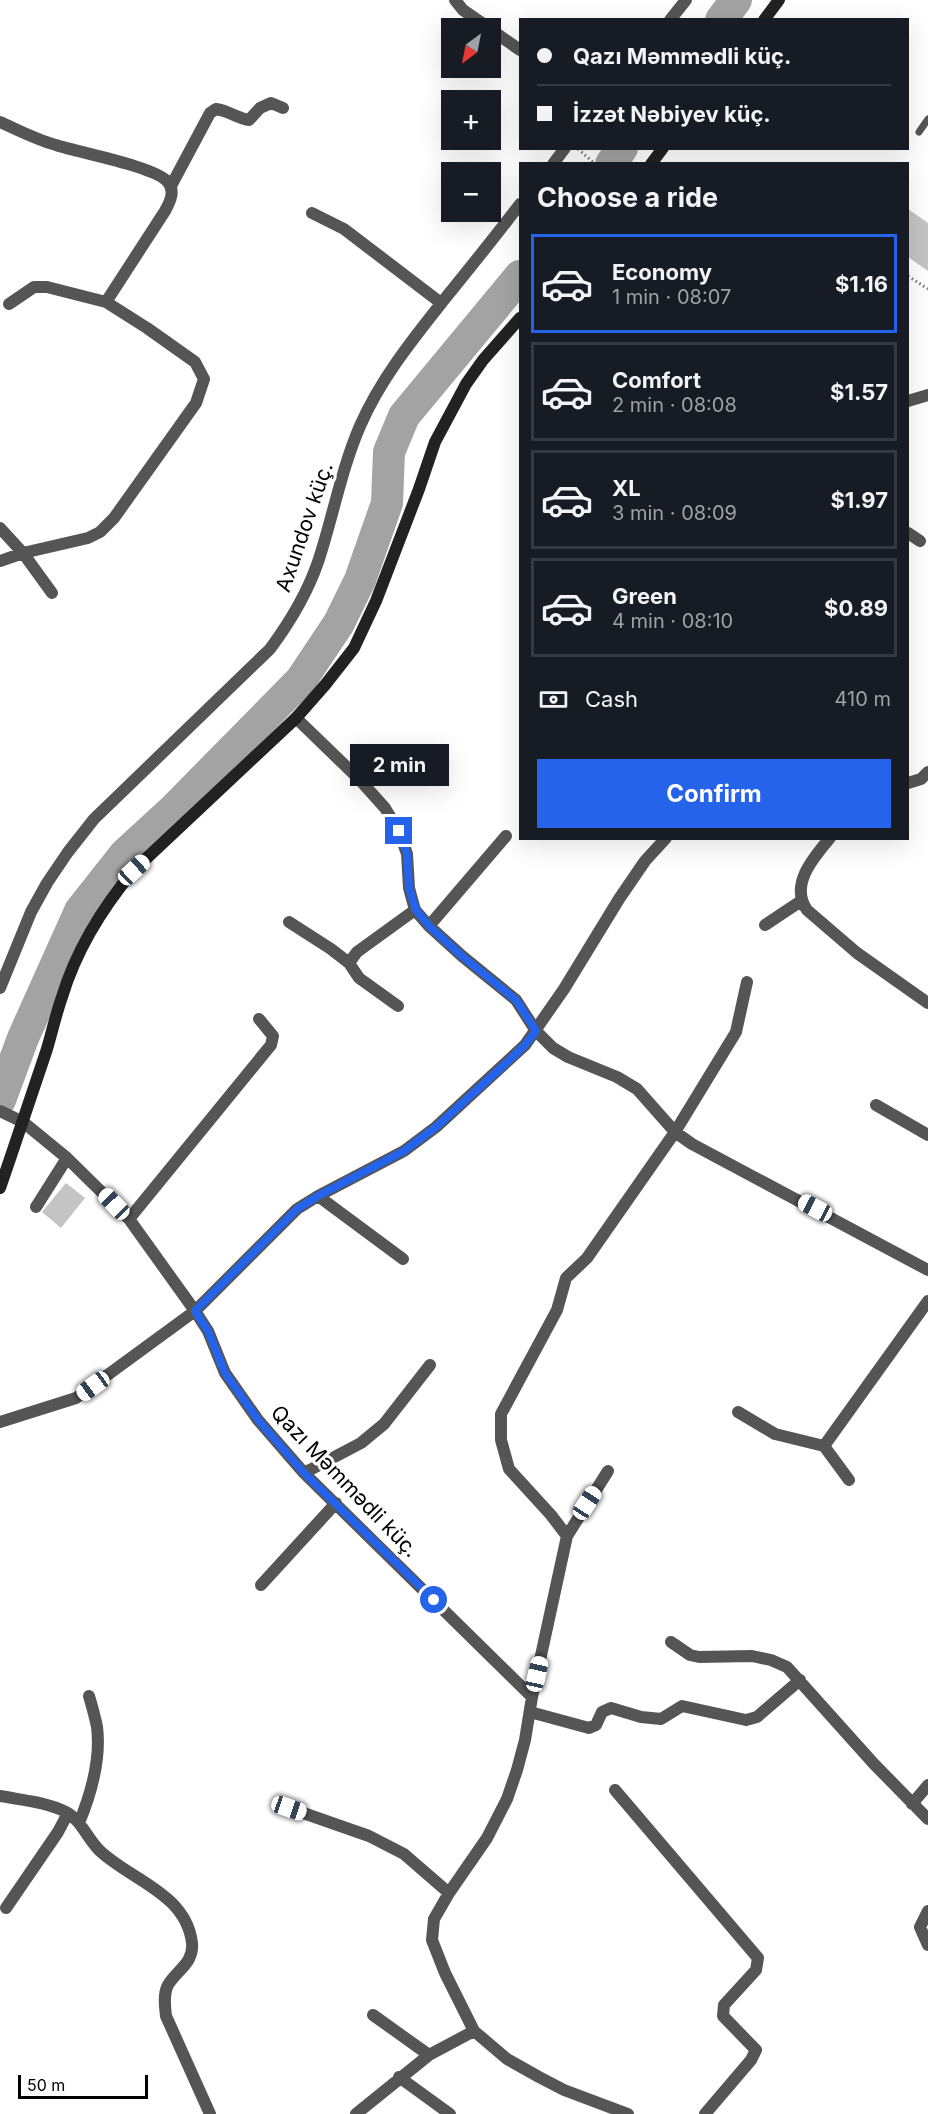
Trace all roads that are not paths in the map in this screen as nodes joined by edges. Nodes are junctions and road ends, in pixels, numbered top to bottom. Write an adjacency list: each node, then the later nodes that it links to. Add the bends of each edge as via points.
1 (455, 0): 4 (street)
2 (686, 0): 5 (street)
3 (779, 0): 6 (street)
4 (474, 18)
5 (672, 18)
6 (766, 18)
7 (501, 37): 8 (street)
8 (519, 49)
9 (283, 108): 13 (street, via 271,104 260,108 249,120 229,111 216,109 210,113)
10 (928, 119): 12 (lane)
11 (0, 122): 13 (street, via 54,145 139,168)
12 (919, 132)
13 (171, 186): 16 (street, via 172,196 165,211)
14 (519, 205): 17 (street, Axundov küç.)
15 (312, 213): 17 (street, via 344,229)
16 (106, 302): 18 (street, via 47,286 34,287); 25 (street, via 195,362 204,380 201,392 114,518 100,532)
17 (441, 303): 41 (street, Axundov küç., via 376,393 360,426 318,562 290,622 270,649 94,819 47,883)
18 (9, 304)
19 (519, 319): 28 (street, via 466,384 435,442 376,601 354,648)
20 (928, 395): 21 (street)
21 (909, 401)
22 (0, 528): 25 (street)
23 (909, 533): 24 (street)
24 (920, 541)
25 (23, 553): 26 (street); 27 (street)
26 (0, 561)
27 (52, 593)
28 (296, 718): 35 (street, via 385,808 407,854 409,888); 48 (street, via 134,870 118,890 70,975)
29 (928, 772): 30 (street)
30 (909, 783)
31 (506, 836): 38 (street)
32 (664, 840): 45 (street, via 632,880)
33 (828, 840): 34 (street, via 802,878)
34 (801, 901): 37 (street); 42 (street, via 857,953)
35 (416, 910): 38 (street); 39 (street, via 357,952)
36 (289, 922): 39 (street)
37 (765, 925)
38 (429, 926): 45 (street, via 516,1000)
39 (349, 963): 43 (street, via 359,978)
40 (747, 982): 49 (street, via 736,1032)
41 (0, 988)
42 (928, 1004)
43 (398, 1006)
44 (259, 1019): 55 (street, via 273,1036 271,1045)
45 (536, 1031): 49 (street, via 568,1057 637,1089); 53 (street, via 436,1127 404,1151)
46 (876, 1105): 50 (street)
47 (5, 1113): 48 (street, Qazı Məmmədli küç.)
48 (22, 1122): 51 (street, Qazı Məmmədli küç.); 52 (street)
49 (675, 1132): 57 (street); 68 (street, via 587,1258 566,1278 557,1310 501,1414 501,1440 509,1469)
50 (928, 1135)
51 (67, 1158): 54 (street); 55 (street, Qazı Məmmədli küç.)
52 (0, 1188)
53 (318, 1196): 56 (street); 59 (street, via 297,1209)
54 (36, 1207)
55 (129, 1219): 59 (street, Qazı Məmmədli küç.)
56 (403, 1259)
57 (928, 1270)
58 (928, 1301): 63 (street)
59 (195, 1311): 62 (street, via 76,1398); 65 (street, Qazı Məmmədli küç., via 225,1373 258,1420)
60 (430, 1365): 65 (street, via 384,1424 361,1443)
61 (738, 1412): 63 (street, via 775,1434)
62 (0, 1422)
63 (824, 1446): 66 (street)
64 (608, 1471): 68 (street)
65 (304, 1473): 67 (street, Qazı Məmmədli küç.)
66 (849, 1480)
67 (336, 1503): 69 (street); 73 (street, Qazı Məmmədli küç.)
68 (567, 1536): 73 (street)
69 (261, 1585)
70 (670, 1642): 71 (street, via 699,1657 752,1656 771,1660 787,1667)
71 (800, 1680): 74 (street, via 757,1717 746,1720 682,1706 661,1719 611,1708 602,1712 596,1725 589,1728); 78 (street)
72 (89, 1696): 82 (street, via 97,1728 97,1755)
73 (532, 1697): 74 (street)
74 (530, 1712): 83 (street, via 507,1799 487,1838)
75 (928, 1785): 78 (street)
76 (615, 1790): 95 (street, via 758,1958 756,1971 724,2005 723,2016 756,2050)
77 (0, 1796): 80 (street)
78 (912, 1804): 81 (street)
79 (289, 1808): 83 (street, via 369,1836 404,1854)
80 (68, 1813): 82 (street); 84 (street)
81 (928, 1819)
82 (79, 1823): 91 (street, via 100,1851 166,1897 179,1910 189,1930 192,1957 167,1986 166,2016)
83 (449, 1893): 88 (street, via 434,1919 432,1940)
84 (6, 1908)
85 (928, 1911): 86 (street, via 920,1927)
86 (928, 1945)
87 (372, 2015): 89 (street)
88 (474, 2031): 89 (street); 94 (street, via 507,2059 539,2077)
89 (429, 2055): 90 (street)
90 (399, 2077): 92 (street); 93 (street)
91 (210, 2114)
92 (356, 2114)
93 (450, 2114)
94 (628, 2114)
95 (705, 2114)

